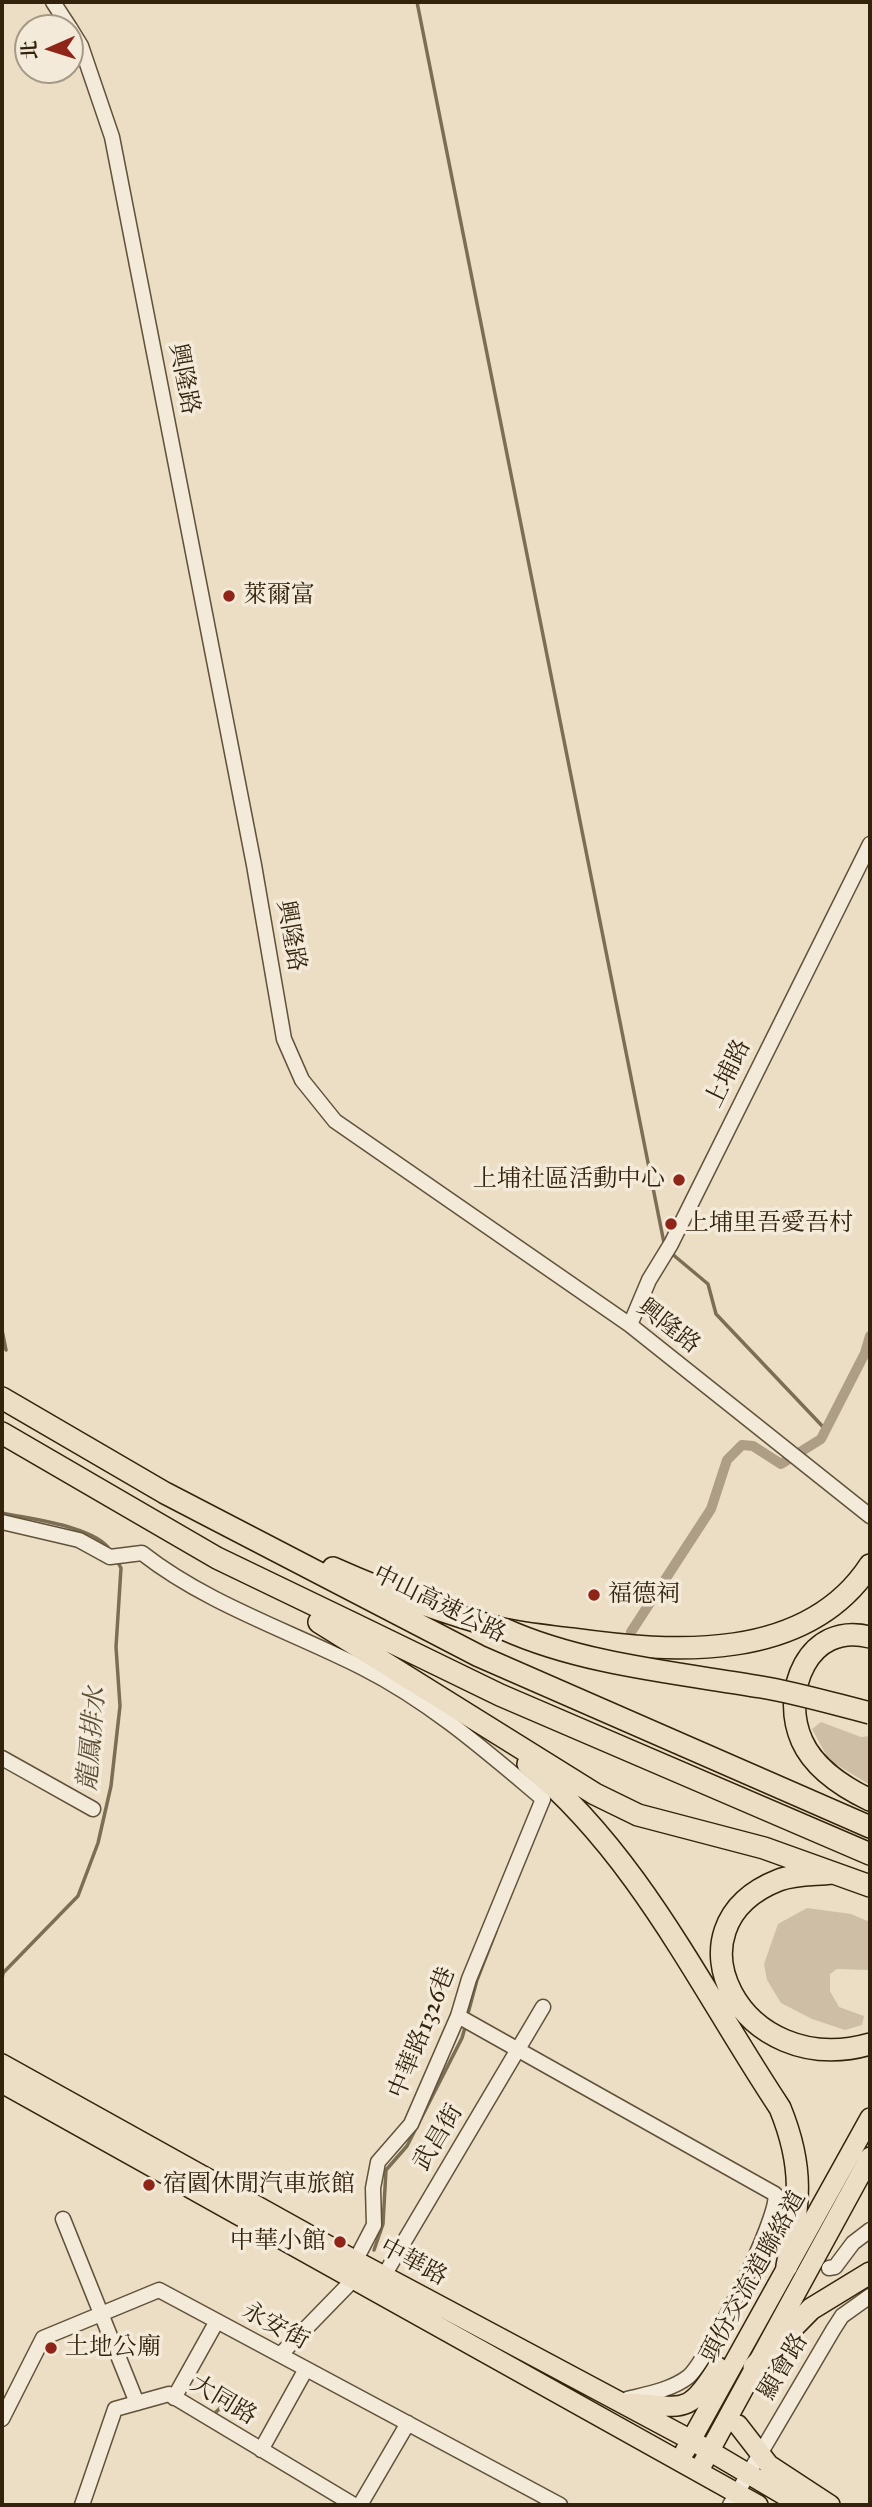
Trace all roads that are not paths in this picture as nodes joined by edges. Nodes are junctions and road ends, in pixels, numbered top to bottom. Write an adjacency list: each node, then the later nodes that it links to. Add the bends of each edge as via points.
1 (84, 54): 3 (street, 興隆路, via 113,137 289,1053 302,1080 335,1121)
2 (870, 844): 3 (street, 上埔路)
3 (630, 1325): 6 (street, 興隆路)
4 (2, 1398): 8 (highway, 中山高速公路)
5 (2, 1433): 9 (highway)
6 (870, 1516)
7 (2, 1522): 23 (street, 中華路1326巷, via 79,1540 110,1557 142,1553 161,1568 286,1634 394,1685 452,1722 543,1799 469,1979)
8 (246, 1535): 11 (highway, via 266,1537 396,1593); 18 (highway, 中山高速公路, via 479,1656)
9 (217, 1558): 13 (highway, via 271,1596); 19 (highway, via 500,1695)
10 (870, 1565): 11 (highway, via 843,1595 807,1621 754,1641 668,1648)
11 (505, 1629): 14 (highway, bridge, via 528,1640 598,1657 764,1687)
12 (870, 1637): 16 (highway, via 840,1637 819,1647 797,1676 794,1707 802,1742 811,1755 837,1780)
13 (438, 1695): 20 (highway, via 595,1794 638,1815 764,1848); 33 (highway, via 547,1780 615,1854 681,1948 780,2108 792,2137 800,2202)
14 (870, 1713)
15 (2, 1758): 17 (street)
16 (870, 1800)
17 (93, 1810)
18 (870, 1827)
19 (870, 1854)
20 (834, 1873): 21 (highway); 24 (highway, via 781,1879 741,1906 729,1924 722,1964 737,2004 771,2035 815,2051)
21 (870, 1886)
22 (543, 2007): 25 (street, 武昌街)
23 (461, 2017): 25 (street); 35 (street, 中華路1326巷, via 411,2124 378,2162 374,2225)
24 (870, 2044)
25 (518, 2049): 37 (street, 武昌街); 46 (street, via 775,2194 765,2238 704,2356 689,2376 672,2387)
26 (2, 2064): 35 (main road, 中華路)
27 (2, 2083): 35 (main road, 中華路)
28 (870, 2118): 33 (main road, 頭份交流道聯絡道)
29 (870, 2157): 43 (main road, 頭份交流道聯絡道)
30 (63, 2219): 40 (street)
31 (870, 2230): 34 (street)
32 (870, 2261): 39 (highway, via 835,2284)
33 (787, 2266): 46 (main road, via 776,2273 701,2394 686,2404 667,2408); 51 (main road, 頭份交流道聯絡道)
34 (829, 2268)
35 (352, 2272): 37 (main road, 中華路); 42 (street, 中華路1326巷)
36 (870, 2273): 39 (highway)
37 (379, 2283): 46 (main road, 中華路); 55 (main road, 中華路)
38 (870, 2295): 54 (street, 顯會路, via 842,2316)
39 (811, 2309): 43 (highway)
40 (103, 2312): 41 (street, 永安街, via 159,2290); 47 (street); 48 (street, 永安街, via 43,2337)
41 (218, 2322): 42 (street, 永安街); 45 (street)
42 (280, 2355): 44 (street, 永安街)
43 (754, 2367): 50 (main road); 53 (main road, 頭份交流道聯絡道)
44 (306, 2369): 49 (street, 永安街); 52 (street)
45 (174, 2398): 47 (street, 大同路, via 169,2394); 52 (street, 大同路)
46 (619, 2402): 51 (main road, 中華路)
47 (137, 2403): 59 (street, 大同路, via 115,2409)
48 (2, 2418)
49 (408, 2423): 61 (street); 62 (street, 永安街)
50 (738, 2426): 54 (main road); 57 (main road)
51 (691, 2440): 53 (main road, 中華路); 55 (main road, 頭份交流道聯絡道)
52 (261, 2450): 60 (street, 大同路)
53 (708, 2451): 56 (main road, 頭份交流道聯絡道); 57 (main road, 中華路)
54 (764, 2459): 57 (street, 顯會路); 65 (main road)
55 (680, 2460): 56 (main road, 中華路)
56 (699, 2470): 58 (main road, 中華路)
57 (747, 2472): 58 (street, 顯會路); 64 (main road, 中華路)
58 (734, 2499): 63 (main road, 中華路)
59 (82, 2505)
60 (354, 2505)
61 (360, 2505)
62 (561, 2505)
63 (758, 2505)
64 (801, 2505)
65 (830, 2505)

